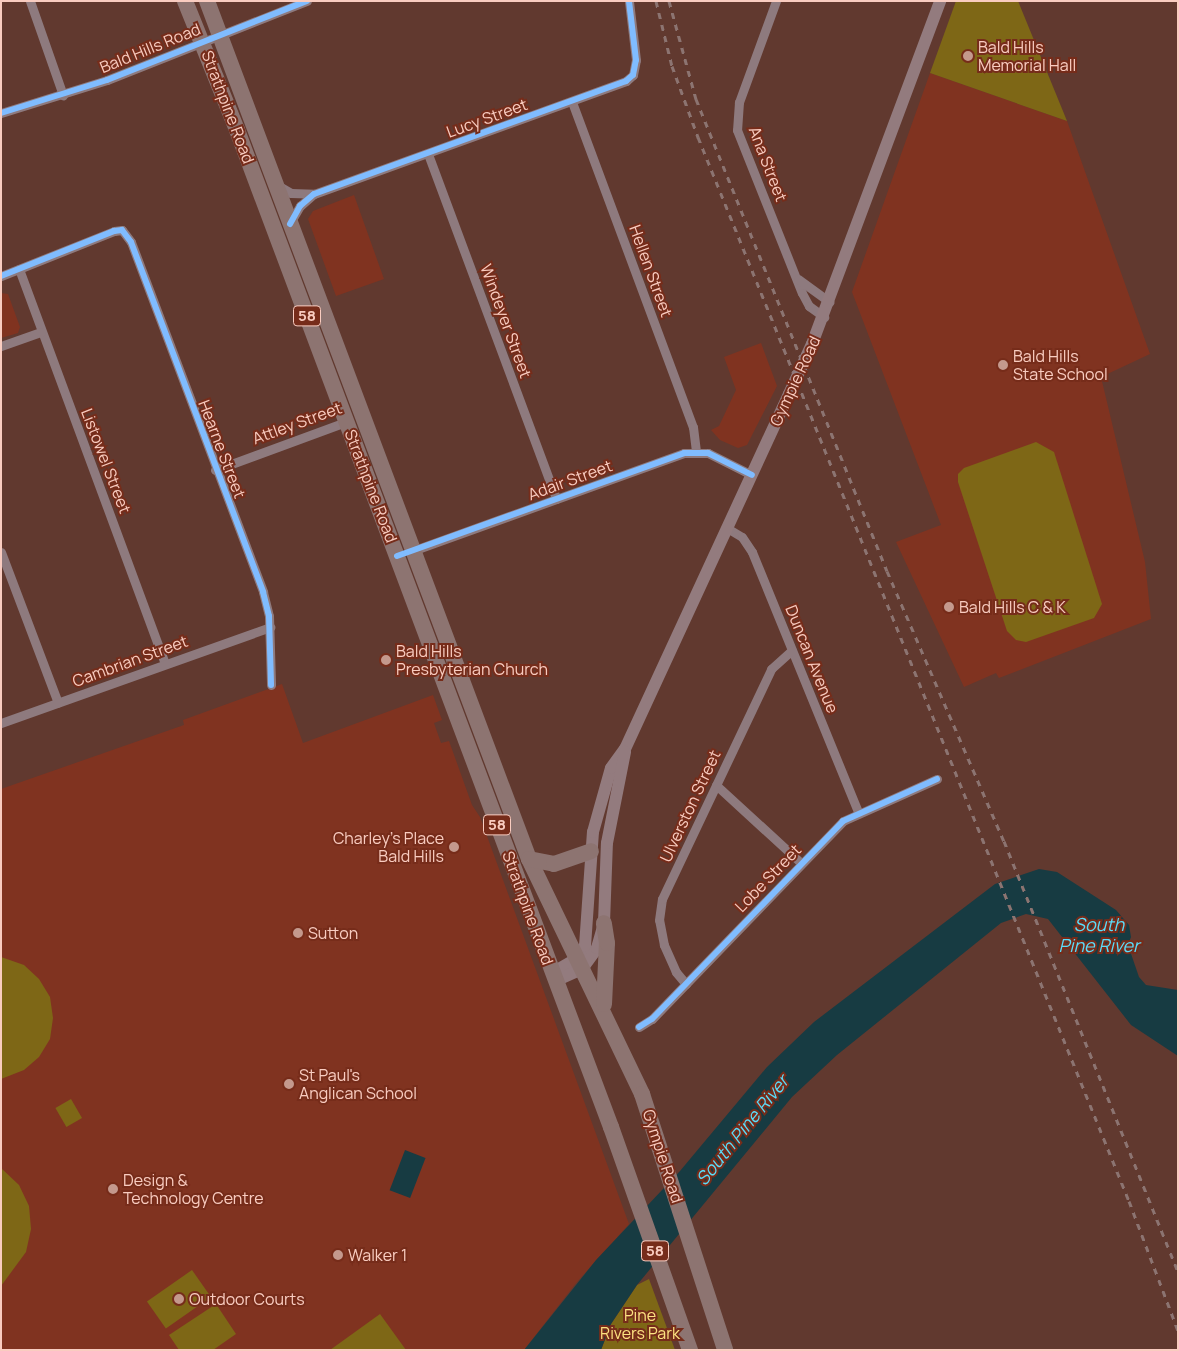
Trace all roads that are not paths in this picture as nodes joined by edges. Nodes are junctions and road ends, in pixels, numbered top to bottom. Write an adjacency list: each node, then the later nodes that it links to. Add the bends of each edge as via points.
1 (30, 1): 10 (street)
2 (185, 1): 9 (highway, Strathpine Road / 58)
3 (207, 1): 8 (highway, Strathpine Road / 58)
4 (307, 1): 8 (street, Bald Hills Road)
5 (628, 1): 11 (street, Lucy Street, via 636,54 633,75 622,83)
6 (776, 1): 19 (street, Ana Street, via 739,102 736,121 742,145)
7 (940, 1): 20 (main road, Gympie Road)
8 (220, 34): 9 (street, Bald Hills Road); 14 (highway, Strathpine Road / 58)
9 (203, 42): 10 (street, Bald Hills Road); 25 (highway, Strathpine Road / 58)
10 (63, 95): 12 (street, Bald Hills Road)
11 (572, 102): 13 (street, Lucy Street); 26 (street, Hellen Street, via 693,427)
12 (1, 114)
13 (428, 154): 15 (street, Lucy Street); 29 (street, Windeyer Street)
14 (275, 184): 15 (street, Lucy Street, via 291,193); 16 (highway, Strathpine Road / 58)
15 (314, 194): 16 (street, Lucy Street, via 300,206)
16 (290, 224): 24 (highway, Strathpine Road / 58)
17 (19, 269): 18 (street); 22 (street, Listowel Street); 27 (street, Hearne Street, via 122,230 131,242)
18 (1, 276)
19 (798, 278): 20 (street); 21 (street, Ana Street, via 809,306)
20 (830, 302): 21 (main road, Gympie Road)
21 (824, 317): 28 (main road, Gympie Road, bridge)
22 (41, 332): 23 (street); 35 (street, Listowel Street)
23 (1, 346)
24 (362, 415): 25 (street, Attley Street); 32 (highway, Strathpine Road / 58)
25 (346, 421): 27 (street, Attley Street); 32 (highway, Strathpine Road / 58)
26 (696, 452): 28 (street, Adair Street, via 714,456); 29 (street, Adair Street, via 679,455)
27 (215, 470): 33 (street, Hearne Street, via 263,592)
28 (752, 475): 30 (main road, Gympie Road)
29 (556, 499): 32 (street, Adair Street)
30 (727, 528): 34 (street, Duncan Avenue, via 742,537 750,547); 39 (main road, Gympie Road)
31 (1, 552): 37 (street)
32 (405, 554): 44 (highway, Strathpine Road / 58); 48 (highway, Strathpine Road / 58)
33 (270, 627): 35 (street, Cambrian Street); 36 (street, Hearne Street)
34 (792, 650): 41 (street, Ulverston Street, via 771,669); 42 (street, Duncan Avenue)
35 (165, 664): 37 (street, Cambrian Street)
36 (271, 685)
37 (58, 703): 38 (street, Cambrian Street)
38 (1, 723)
39 (625, 750): 43 (main road, Gympie Road, via 611,768 605,785); 46 (main road, Gympie Road, via 607,843)
40 (937, 779): 42 (street, Lobe Street)
41 (716, 785): 45 (street); 49 (street, Ulverston Street, via 660,908 664,946 676,972)
42 (858, 812): 45 (street, Lobe Street, via 835,828)
43 (590, 851): 44 (highway, via 554,864); 47 (main road, Gympie Road, via 587,935)
44 (529, 859): 47 (highway, Strathpine Road / 58)
45 (801, 863): 49 (street, Lobe Street)
46 (604, 923): 47 (main road, Gympie Road, via 595,955); 50 (highway)
47 (579, 964): 48 (main road, Gympie Road); 50 (highway, Gympie Road / 58)
48 (554, 977): 52 (highway, 58)
49 (686, 984): 51 (street, Lobe Street)
50 (604, 1009): 53 (highway, Gympie Road / 58, via 648,1111)
51 (640, 1027)
52 (690, 1350)
53 (725, 1350)

